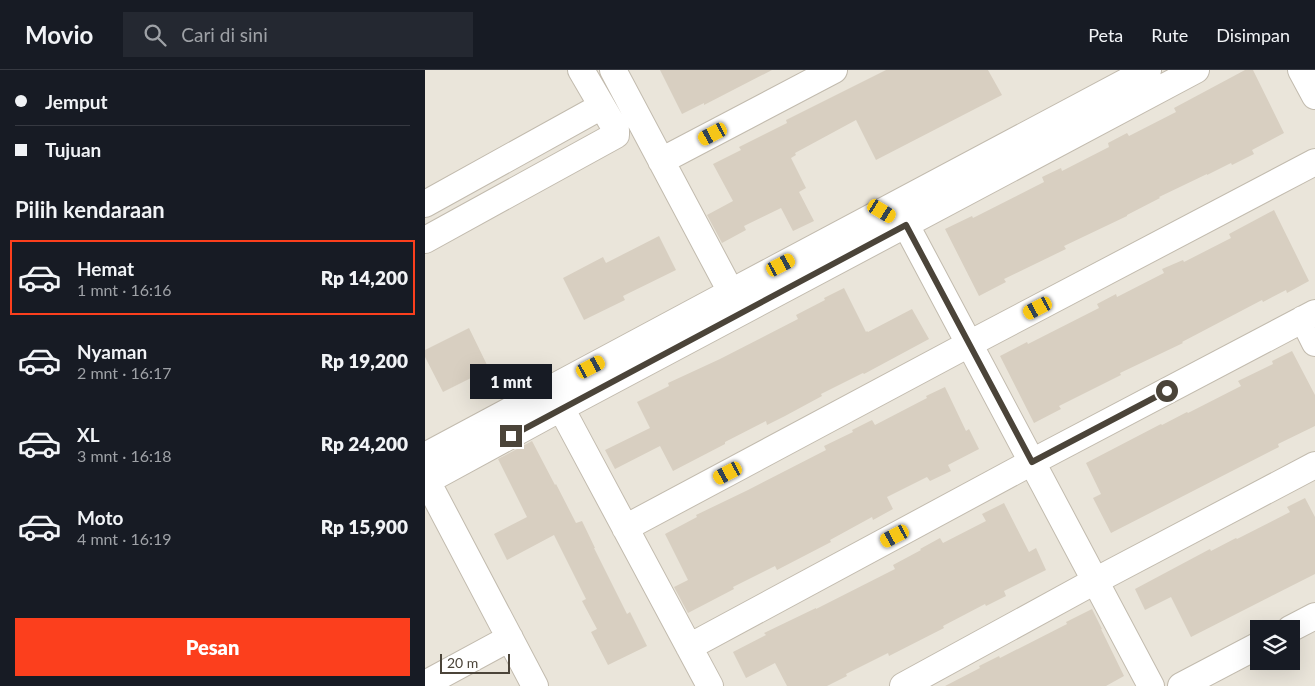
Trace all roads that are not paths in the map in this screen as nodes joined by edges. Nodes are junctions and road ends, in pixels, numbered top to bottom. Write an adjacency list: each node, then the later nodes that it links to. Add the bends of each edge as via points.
1 (581, 70): 8 (street)
2 (613, 70): 9 (street)
3 (834, 70): 9 (street)
4 (1148, 70): 12 (street)
5 (1196, 70): 13 (street)
6 (1301, 70): 7 (street)
7 (1315, 96)
8 (602, 106): 11 (street); 14 (street, via 616,135)
9 (661, 161): 15 (street)
10 (1315, 162): 18 (street)
11 (425, 204)
12 (882, 211): 13 (street); 15 (street)
13 (906, 225): 18 (street); 19 (street)
14 (425, 240)
15 (731, 292): 21 (street)
16 (1309, 316): 17 (street); 20 (street)
17 (1315, 342)
18 (969, 344): 20 (street); 23 (street)
19 (561, 408): 21 (street); 23 (street)
20 (1032, 462): 24 (street); 28 (street)
21 (430, 463): 27 (street)
22 (1315, 465): 24 (street)
23 (625, 528): 28 (street)
24 (1095, 581): 33 (street); 34 (street)
25 (1315, 616): 26 (street)
26 (1300, 624)
27 (510, 638): 30 (street); 31 (street)
28 (689, 647): 32 (street)
29 (1250, 650): 35 (street)
30 (425, 684)
31 (535, 686)
32 (710, 686)
33 (903, 686)
34 (1151, 686)
35 (1181, 686)

